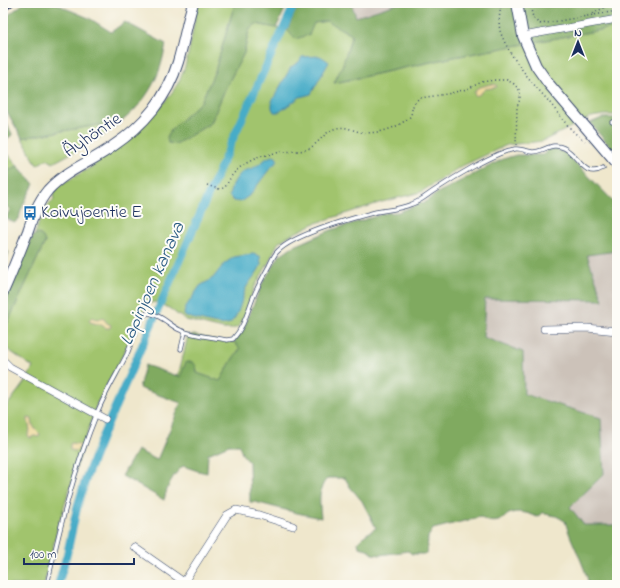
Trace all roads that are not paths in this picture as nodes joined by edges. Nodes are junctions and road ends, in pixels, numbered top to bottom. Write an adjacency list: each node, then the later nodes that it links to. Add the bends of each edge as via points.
1 (193, 3): 9 (main road, Äyhöntie, via 178,62 159,102 125,138 63,176 48,191 34,215)
2 (517, 3): 4 (main road)
3 (617, 19): 4 (street)
4 (523, 36): 7 (main road, via 536,66 548,83)
5 (612, 122): 6 (lane)
6 (617, 122)
7 (617, 164)
8 (603, 168): 12 (lane, via 592,172 582,166 566,148 556,146 549,146 541,152 516,149 490,159 411,205 339,223 287,244 276,254 233,339)
9 (3, 292)
10 (544, 329): 11 (street, via 587,328)
11 (617, 331)
12 (185, 332): 13 (lane); 15 (lane, via 152,313 146,313 141,317)
13 (182, 349)
14 (3, 360): 15 (street, via 10,367)
15 (96, 414): 16 (street); 20 (lane, via 75,475)
16 (104, 419)
17 (293, 526): 19 (street, via 236,510 227,515)
18 (134, 547): 19 (street)
19 (183, 583)
20 (46, 585)

